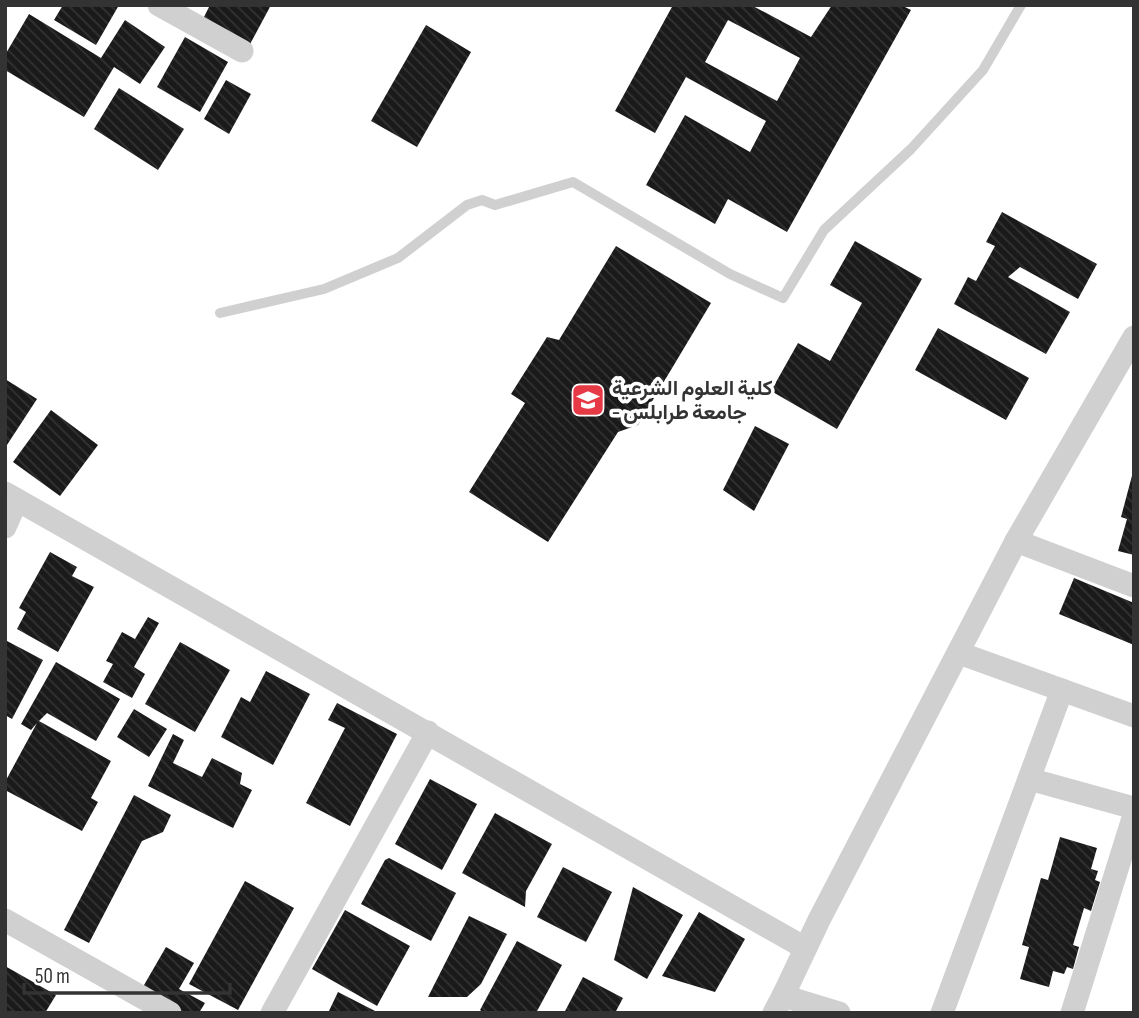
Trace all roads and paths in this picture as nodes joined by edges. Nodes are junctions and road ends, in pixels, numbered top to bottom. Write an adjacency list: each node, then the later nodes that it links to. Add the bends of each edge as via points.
1 (159, 5): 3 (street)
2 (1021, 5): 4 (lane, via 983,70 911,149 824,230 783,298 730,274 573,183 495,205 482,200 467,205 398,258 324,289)
3 (242, 51)
4 (220, 313)
5 (1134, 337): 8 (street)
6 (11, 497): 7 (street); 13 (street)
7 (5, 527)
8 (1016, 541): 9 (street); 10 (street)
9 (1134, 586)
10 (958, 653): 11 (street); 18 (street)
11 (1062, 690): 12 (street); 14 (street)
12 (1134, 716)
13 (428, 732): 18 (street); 21 (street)
14 (1029, 779): 15 (street); 23 (street)
15 (1134, 808)
16 (1134, 815): 24 (street)
17 (5, 920): 20 (street)
18 (806, 948): 19 (street)
19 (779, 1005): 22 (street)
20 (170, 1013)
21 (272, 1013)
22 (839, 1013)
23 (942, 1013)
24 (1072, 1013)

